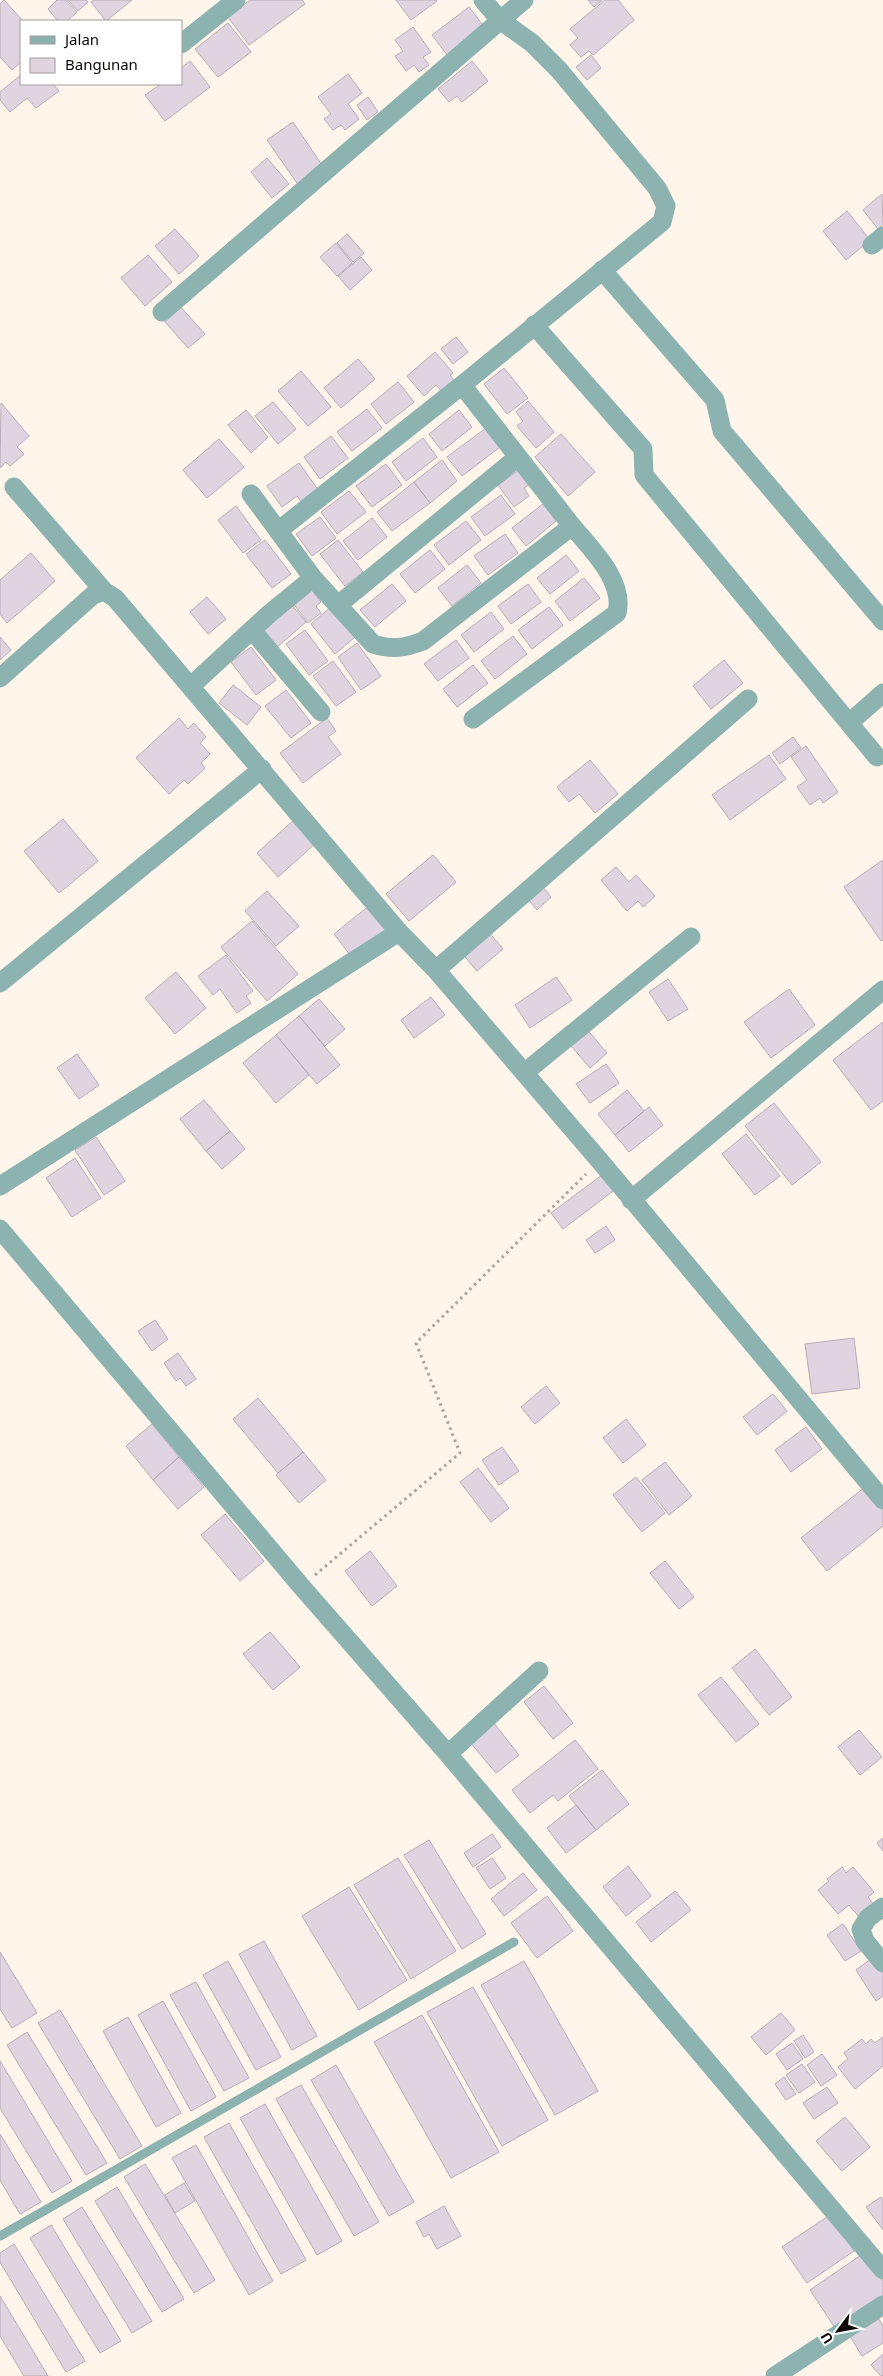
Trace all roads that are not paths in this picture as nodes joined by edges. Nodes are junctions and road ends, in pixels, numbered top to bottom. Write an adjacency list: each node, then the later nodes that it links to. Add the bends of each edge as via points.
1 (236, 0): 5 (street)
2 (483, 0): 4 (street)
3 (524, 0): 4 (street)
4 (500, 20): 6 (street, via 532,43 559,70 657,188 666,206 662,222); 7 (street)
5 (182, 43)
6 (602, 270): 8 (street); 18 (street, via 715,400 722,431)
7 (162, 312)
8 (534, 325): 9 (street); 26 (street, via 642,449 644,475)
9 (462, 385): 10 (street); 14 (street)
10 (518, 457): 13 (street); 17 (street)
11 (14, 487): 16 (street)
12 (251, 494): 14 (street)
13 (572, 526): 17 (street, via 423,641 408,647 385,648 373,644); 25 (street, via 613,581 619,603 616,613)
14 (278, 531): 15 (street)
15 (313, 578): 17 (street); 19 (street)
16 (104, 591): 20 (street, via 93,595); 21 (street, via 115,598)
17 (338, 605)
18 (883, 621)
19 (252, 630): 21 (street); 24 (street)
20 (0, 678)
21 (191, 686): 28 (street)
22 (883, 693): 26 (street)
23 (748, 699): 31 (street)
24 (321, 712)
25 (473, 719)
26 (849, 723): 27 (street)
27 (877, 757)
28 (262, 769): 29 (street); 32 (street)
29 (400, 932): 31 (street); 35 (street)
30 (690, 937): 34 (street)
31 (436, 970): 34 (street)
32 (0, 984)
33 (883, 990): 36 (street)
34 (524, 1073): 36 (street)
35 (0, 1186)
36 (631, 1200): 38 (street)
37 (0, 1229): 40 (street, via 301,1586)
38 (883, 1500)
39 (539, 1671): 40 (street)
40 (448, 1754): 45 (street)
41 (883, 1907): 43 (street, via 868,1918 861,1929 865,1941)
42 (514, 1942): 44 (lane)
43 (883, 1963)
44 (0, 2236)
45 (880, 2260)
46 (883, 2305): 47 (street)
47 (775, 2376)

